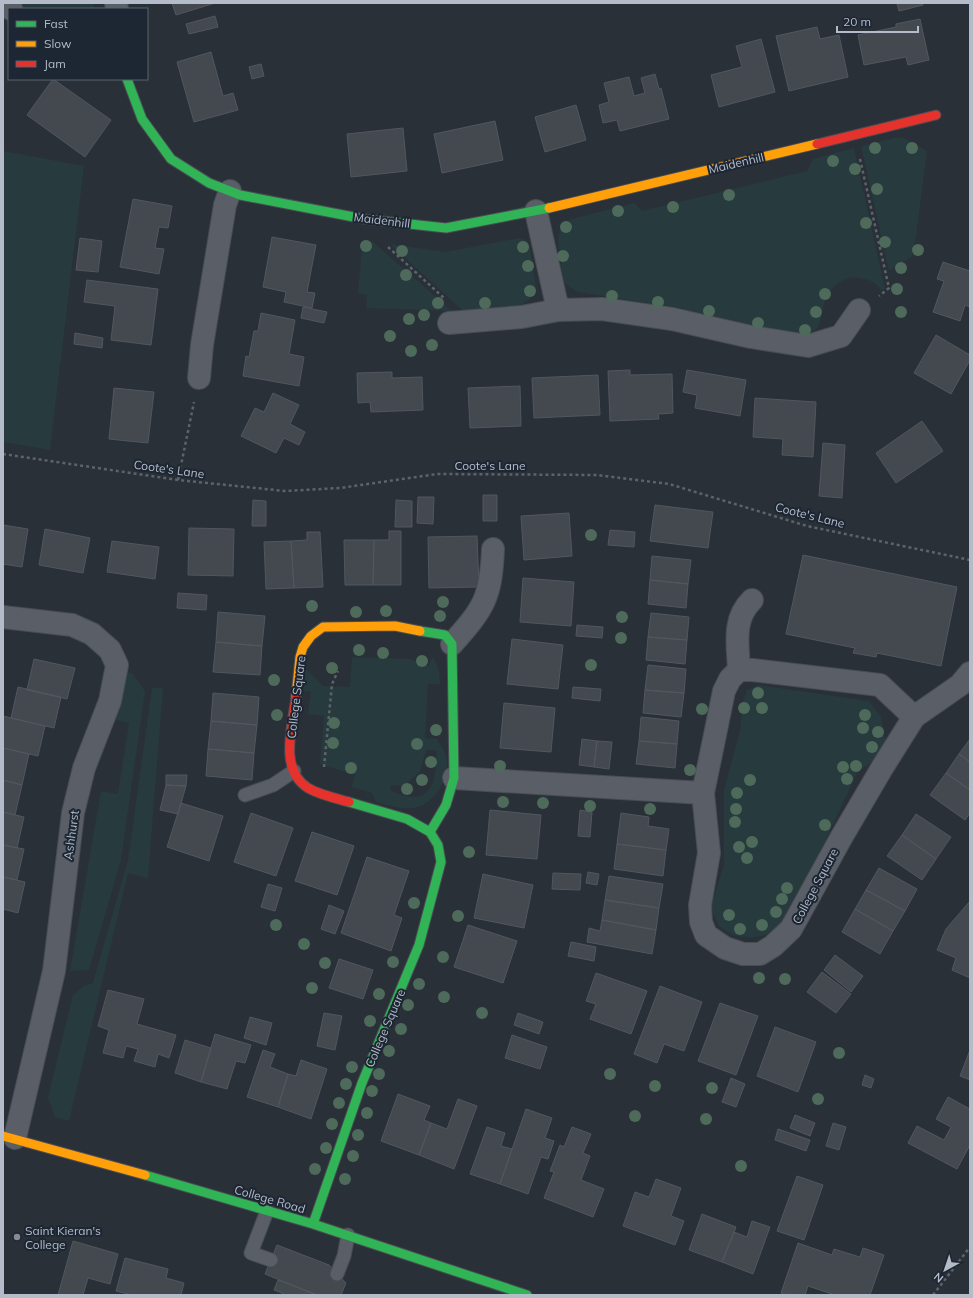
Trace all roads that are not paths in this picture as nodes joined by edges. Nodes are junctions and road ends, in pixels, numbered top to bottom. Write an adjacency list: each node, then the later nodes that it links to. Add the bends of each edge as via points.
1 (127, 80): 3 (street, Maidenhill, via 142,119 171,159 209,183)
2 (936, 115): 4 (street, Maidenhill)
3 (230, 192): 4 (street, Maidenhill, via 383,221 446,228); 8 (street, via 223,213)
4 (536, 211): 5 (street)
5 (558, 310): 6 (street, via 602,309 672,319 751,337 808,346 841,336); 7 (street, via 522,317)
6 (860, 310)
7 (453, 322)
8 (199, 378)
9 (493, 549): 12 (street, via 492,570 486,597 475,617)
10 (752, 600): 13 (street, via 740,617 737,631)
11 (3, 617): 21 (street, Ashhurst, via 72,625 96,638 110,650 117,665 110,701 84,768 73,813 54,971)
12 (452, 644): 16 (street, College Square, via 445,635 395,626 323,627 312,632 304,643 300,657 290,749 290,765); 17 (street)
13 (739, 670): 15 (street, via 880,685); 18 (street, College Square, via 730,679 724,691)
14 (970, 673): 15 (street, College Square, via 960,685)
15 (914, 717): 18 (street, College Square, via 845,831 791,930 760,954 743,954 725,948 706,935 701,922 700,905 709,853)
16 (294, 771): 19 (lane, via 273,785); 20 (street, College Square, via 297,778 308,788 321,794 407,819)
17 (454, 778): 18 (street); 20 (street, via 446,806)
18 (703, 793)
19 (245, 795)
20 (430, 832): 23 (street, College Square, via 438,845 441,862 419,945 362,1084)
21 (9, 1137): 22 (street, College Road)
22 (267, 1211): 23 (street, College Road); 25 (lane, via 251,1253)
23 (313, 1224): 24 (street, College Road)
24 (348, 1235): 26 (lane); 27 (street, College Road)
25 (271, 1260)
26 (337, 1274)
27 (528, 1295)

